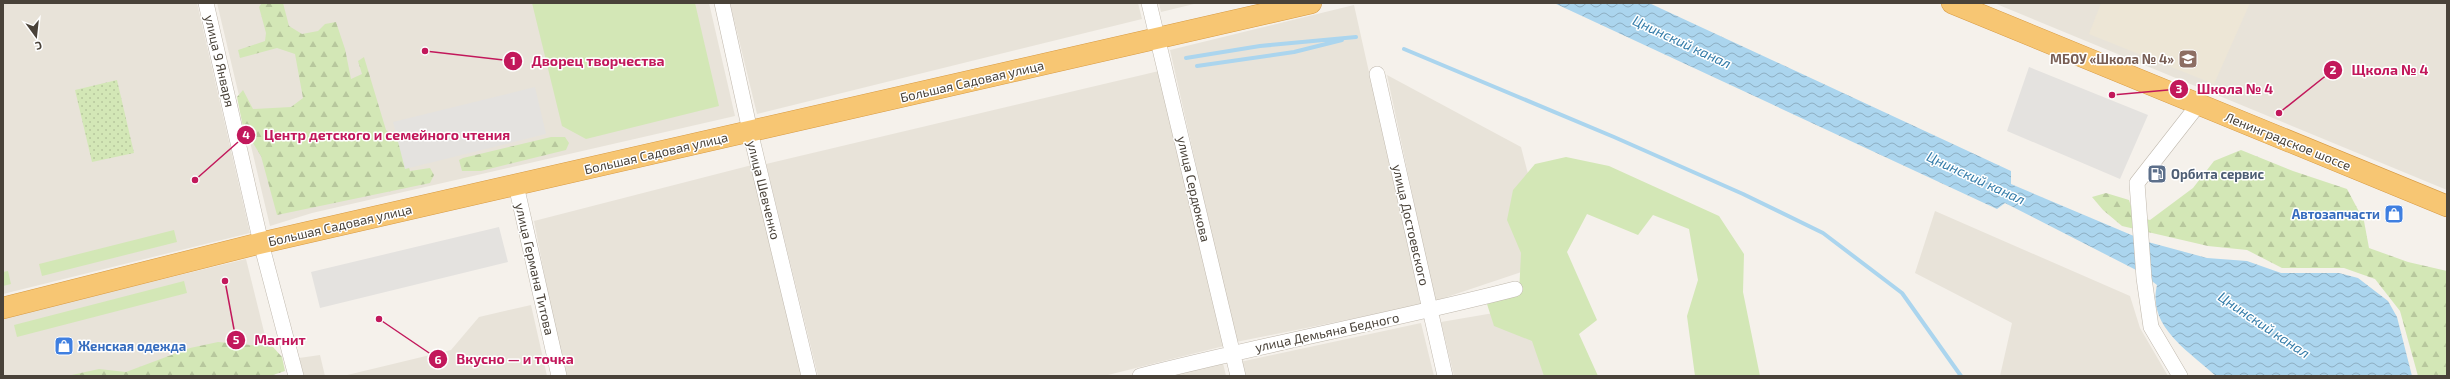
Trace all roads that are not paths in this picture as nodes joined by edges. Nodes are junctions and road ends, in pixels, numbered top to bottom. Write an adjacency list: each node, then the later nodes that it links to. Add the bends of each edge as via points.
1 (206, 3): 12 (street, улица 9 Января)
2 (722, 3): 9 (street, улица Шевченко)
3 (1149, 3): 6 (street, улица Сердюкова)
4 (1311, 3): 6 (highway, Большая Садовая улица)
5 (1952, 3): 8 (highway, Ленинградское шоссе)
6 (1157, 39): 9 (highway, Большая Садовая улица); 16 (street, улица Сердюкова)
7 (1377, 74): 15 (street, улица Достоевского)
8 (2198, 105): 11 (highway, Ленинградское шоссе); 23 (street, via 2137,183 2144,278 2151,327)
9 (750, 131): 10 (highway, Большая Садовая улица); 19 (street, улица Шевченко)
10 (516, 185): 12 (highway, Большая Садовая улица); 18 (street, улица Германа Титова)
11 (2447, 206)
12 (261, 243): 14 (highway, Большая Садовая улица); 17 (street, улица 9 Января)
13 (1515, 289): 15 (street, улица Демьяна Бедного)
14 (3, 308)
15 (1430, 311): 16 (street, улица Демьяна Бедного); 22 (street, улица Достоевского)
16 (1233, 352): 20 (street, улица Демьяна Бедного); 21 (street, улица Сердюкова)
17 (296, 376)
18 (559, 376)
19 (809, 376)
20 (1140, 376)
21 (1238, 376)
22 (1445, 376)
23 (2180, 376)

